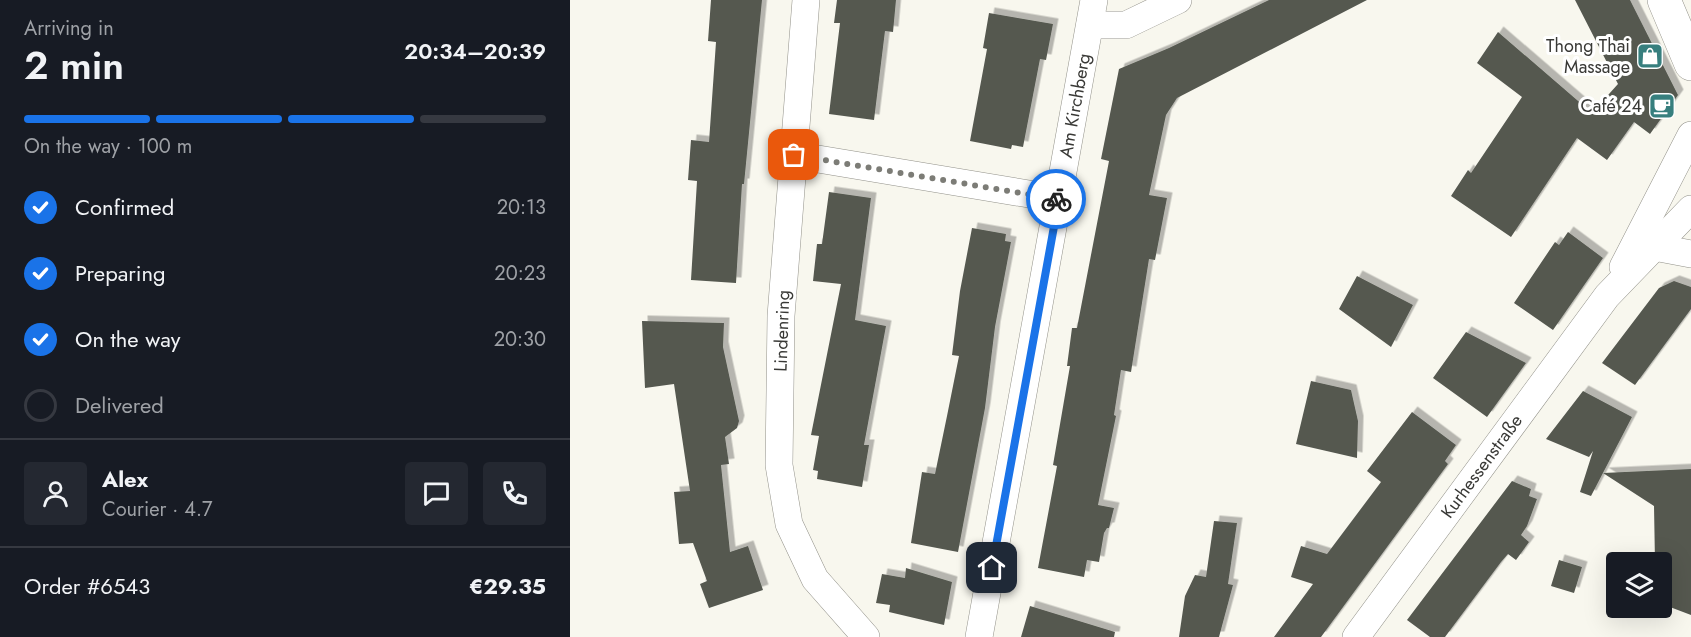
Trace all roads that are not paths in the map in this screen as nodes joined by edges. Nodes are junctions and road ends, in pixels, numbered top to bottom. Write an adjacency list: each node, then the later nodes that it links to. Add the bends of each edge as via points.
1 (806, 0): 7 (street, Lindenring)
2 (1178, 0): 4 (street, via 1125,25)
3 (1664, 0): 5 (main road)
4 (1092, 12): 8 (street, Am Kirchberg)
5 (1691, 64)
6 (1691, 135): 12 (street, Kurhessenstraße)
7 (794, 155): 8 (street); 13 (street, Lindenring, via 781,316 779,465 789,524 815,579)
8 (1059, 199): 14 (street, Am Kirchberg)
9 (1691, 209): 10 (street, Kurhessenstraße)
10 (1654, 247): 11 (street); 12 (street, Kurhessenstraße)
11 (1691, 254)
12 (1607, 296): 15 (street, Kurhessenstraße)
13 (866, 637)
14 (979, 637)
15 (1356, 637)

